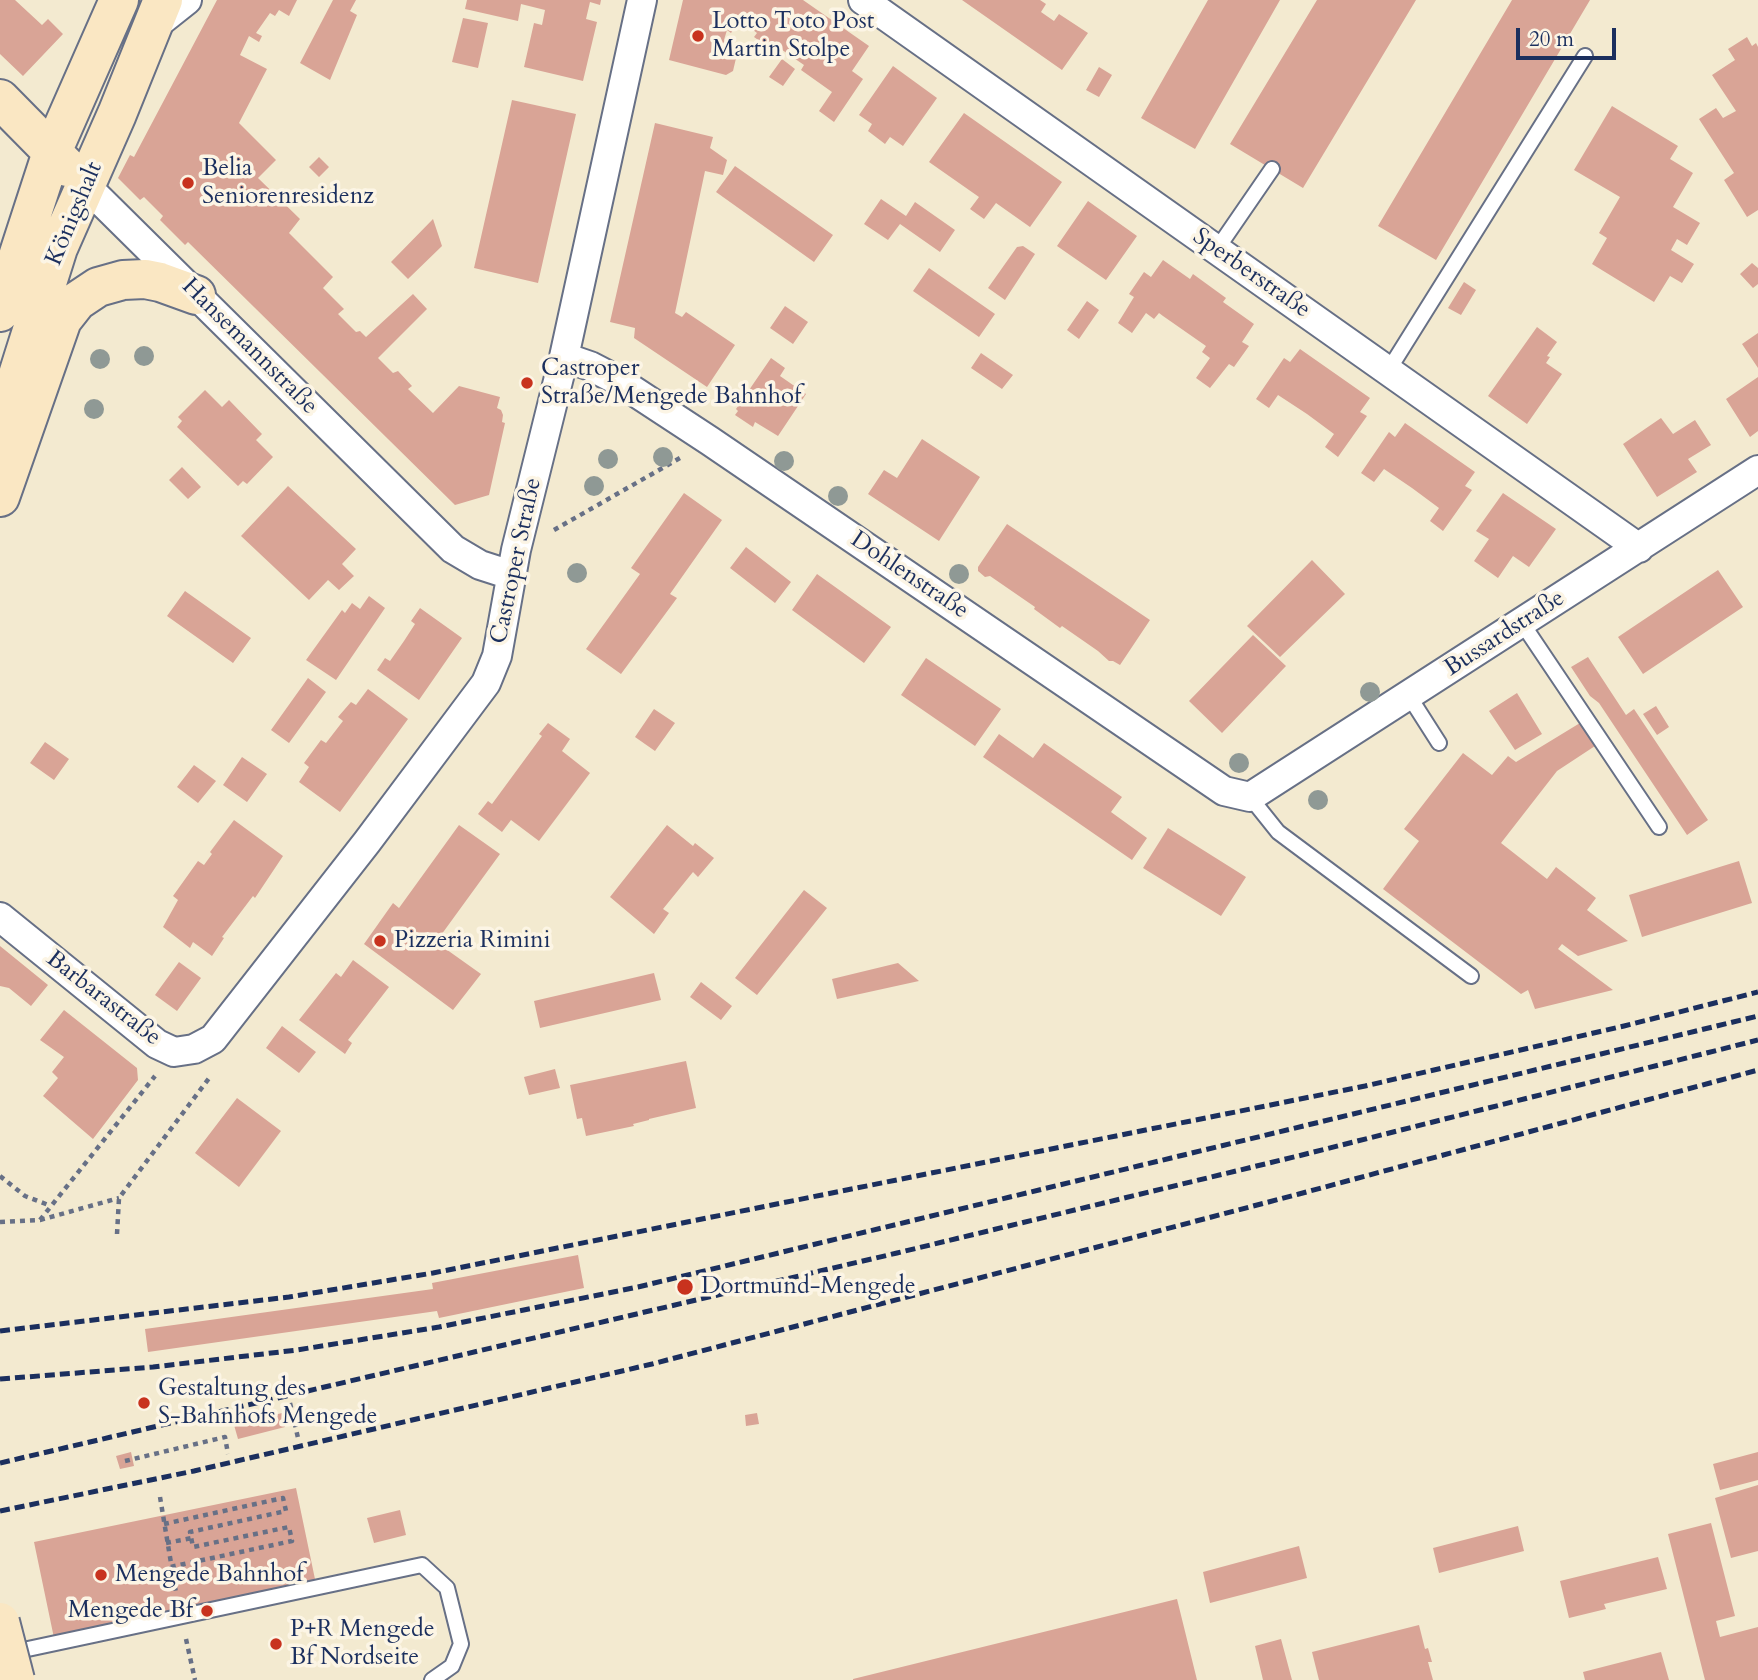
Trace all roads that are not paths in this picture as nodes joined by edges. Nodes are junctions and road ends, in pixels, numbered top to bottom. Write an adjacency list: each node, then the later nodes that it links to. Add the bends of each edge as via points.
1 (119, 0): 8 (main road, Königshalt)
2 (187, 0): 5 (street)
3 (642, 0): 14 (street, Castroper Straße)
4 (863, 0): 11 (street, Sperberstraße)
5 (157, 15): 10 (main road, Königshalt)
6 (1586, 56): 15 (lane)
7 (0, 99): 8 (main road, Hansemannstraße)
8 (52, 152): 10 (main road, Hansemannstraße); 13 (main road, Königshalt)
9 (1272, 169): 11 (lane)
10 (86, 186): 12 (street, Hansemannstraße); 16 (main road, Königshalt, via 58,248)
11 (1217, 250): 15 (street, Sperberstraße)
12 (196, 295): 18 (main road, via 160,282 123,280 98,287 77,301 62,320); 20 (street, Hansemannstraße, via 453,549 480,565)
13 (0, 312)
14 (564, 357): 20 (street, Castroper Straße); 24 (street, Dohlenstraße, via 617,380 1224,790)
15 (1388, 371): 19 (street, Sperberstraße)
16 (0, 432)
17 (1758, 470): 19 (street, Bussardstraße)
18 (0, 497)
19 (1639, 548): 21 (street, Bussardstraße)
20 (514, 563): 28 (street, Castroper Straße, via 497,656 486,682)
21 (1522, 623): 22 (street, Bussardstraße); 25 (lane)
22 (1409, 696): 23 (lane); 24 (street, Bussardstraße)
23 (1439, 743)
24 (1250, 797): 27 (lane, via 1278,832)
25 (1659, 827)
26 (0, 917): 28 (street, Barbarastraße, via 157,1044 174,1052)
27 (1471, 976)
28 (213, 1039)
29 (0, 1622): 31 (main road, bridge)
30 (0, 1654): 32 (lane, via 422,1564 447,1588 461,1644 452,1666)
31 (15, 1680)
32 (432, 1680)

